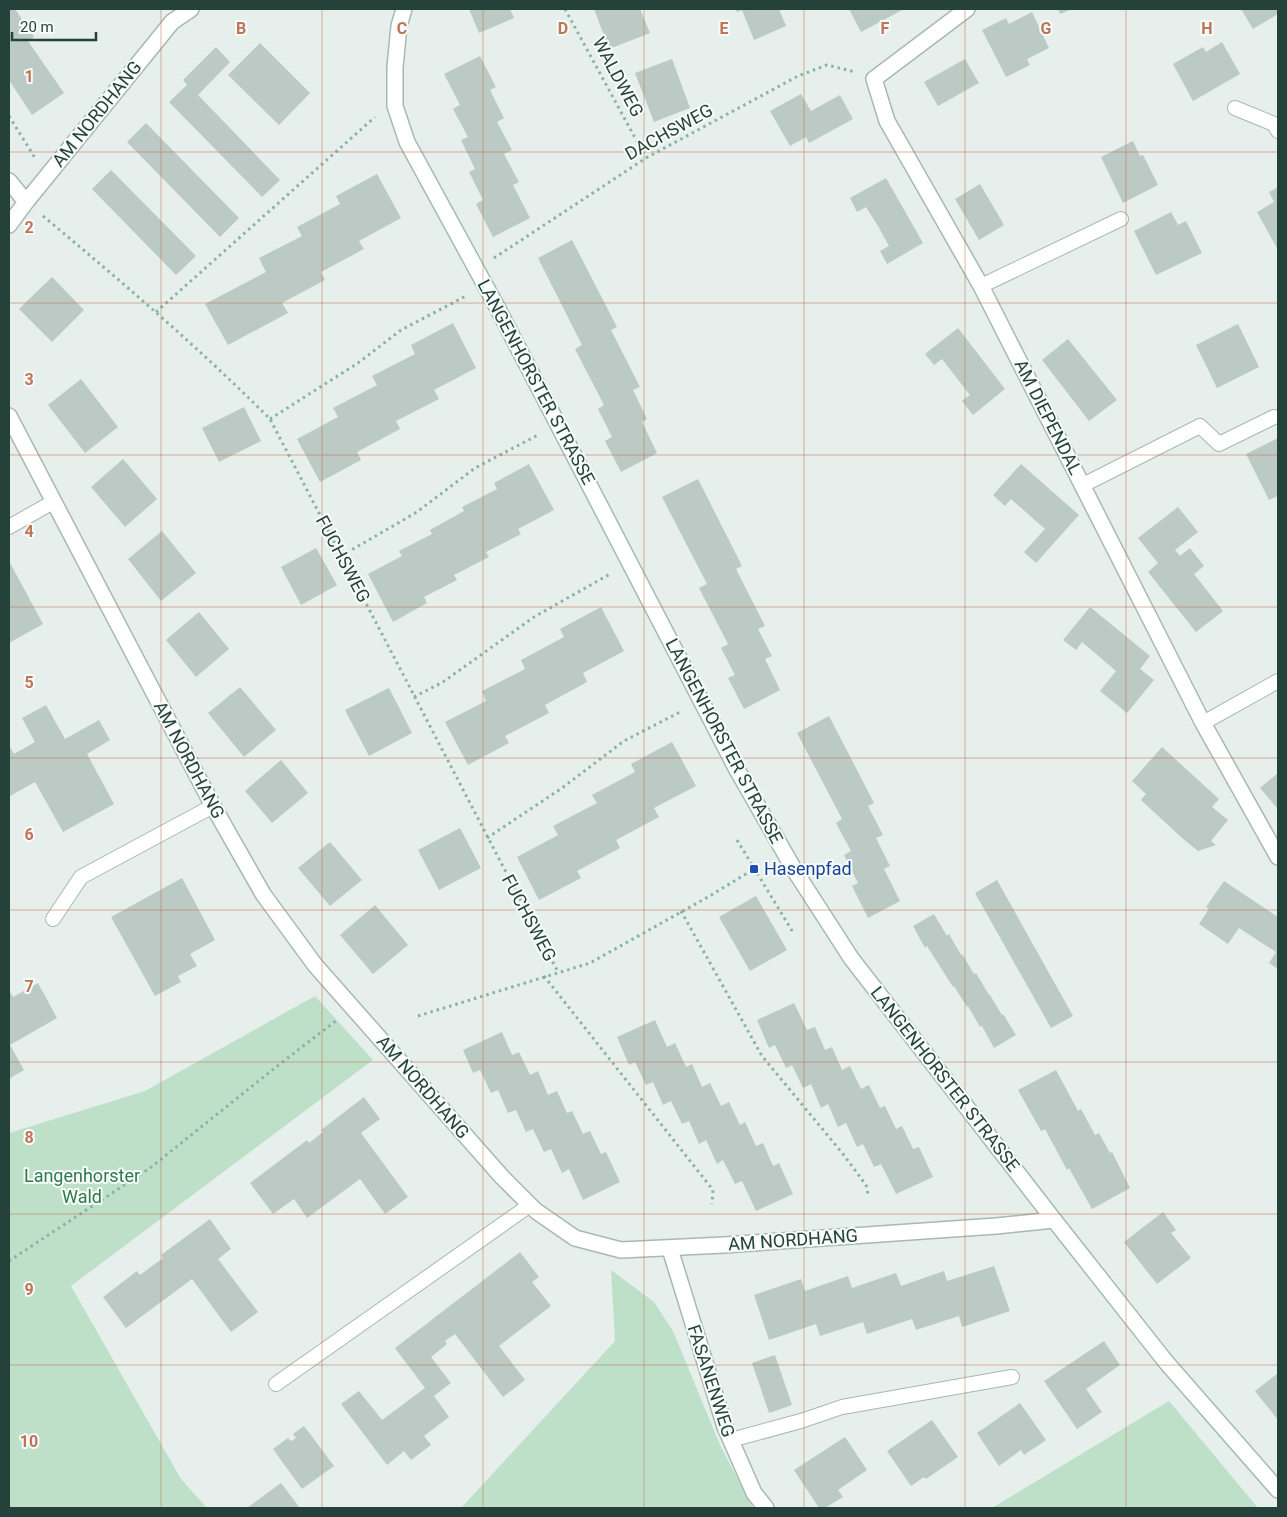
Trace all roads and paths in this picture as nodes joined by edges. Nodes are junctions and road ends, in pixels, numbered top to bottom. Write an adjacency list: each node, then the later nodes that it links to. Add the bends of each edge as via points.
1 (190, 9): 13 (street, AM NORDHANG, via 172,22)
2 (404, 9): 49 (street, LANGENHORSTER STRASSE, via 395,67 395,106 407,142 502,316 732,760 795,871 851,958)
3 (565, 9): 10 (path, WALDWEG)
4 (967, 9): 5 (street)
5 (874, 79): 10 (path, DACHSWEG, via 827,65 798,76); 18 (street, AM DIEPENDAL, via 887,121)
6 (1235, 108): 9 (lane, via 1274,124)
7 (381, 111): 20 (path)
8 (9, 116): 11 (path)
9 (1278, 131)
10 (646, 158): 17 (path, DACHSWEG)
11 (37, 161)
12 (9, 181): 13 (street)
13 (26, 202): 16 (street, AM NORDHANG)
14 (40, 214): 20 (path, FUCHSWEG)
15 (1121, 219): 18 (lane)
16 (9, 225)
17 (490, 261)
18 (981, 286): 25 (street, AM DIEPENDAL)
19 (466, 296): 23 (path, LANGENHORSTER STRASSE, via 401,330 358,363)
20 (156, 312): 23 (path, FUCHSWEG)
21 (9, 416): 26 (street, AM NORDHANG)
22 (1274, 416): 25 (lane, via 1219,444 1200,426)
23 (270, 419): 28 (path, FUCHSWEG)
24 (538, 435): 28 (path, LANGENHORSTER STRASSE, via 475,468 417,512)
25 (1083, 485): 33 (street, AM DIEPENDAL)
26 (53, 502): 27 (lane); 34 (street, AM NORDHANG)
27 (9, 527)
28 (341, 556): 31 (path, FUCHSWEG)
29 (611, 574): 31 (path, via 534,617 443,682)
30 (1278, 681): 33 (lane)
31 (414, 697): 35 (path, FUCHSWEG)
32 (682, 711): 35 (path, LANGENHORSTER STRASSE, via 624,741 562,788)
33 (1203, 724): 37 (street, AM DIEPENDAL)
34 (213, 806): 40 (lane, via 82,877); 48 (street, AM NORDHANG, via 263,894 315,965)
35 (487, 838): 42 (path, FUCHSWEG)
36 (737, 840): 38 (path)
37 (1278, 857)
38 (754, 869): 39 (path); 41 (path)
39 (681, 912): 42 (path, via 590,963); 46 (path, via 762,1056 843,1154 866,1186)
40 (53, 919)
41 (794, 934)
42 (558, 972): 43 (path)
43 (544, 976): 44 (path); 47 (path, via 712,1190)
44 (418, 1016)
45 (340, 1018): 51 (path, via 150,1168)
46 (868, 1194)
47 (712, 1204)
48 (530, 1205): 50 (street, AM NORDHANG, via 575,1238 621,1250); 53 (lane)
49 (1054, 1220): 50 (street, AM NORDHANG); 55 (street, LANGENHORSTER STRASSE, via 1166,1362)
50 (670, 1248): 54 (street, FASANENWEG)
51 (9, 1261)
52 (1012, 1377): 54 (lane, via 842,1407)
53 (276, 1384)
54 (730, 1440): 56 (street, FASANENWEG, via 754,1493)
55 (1278, 1490)
56 (766, 1508)

